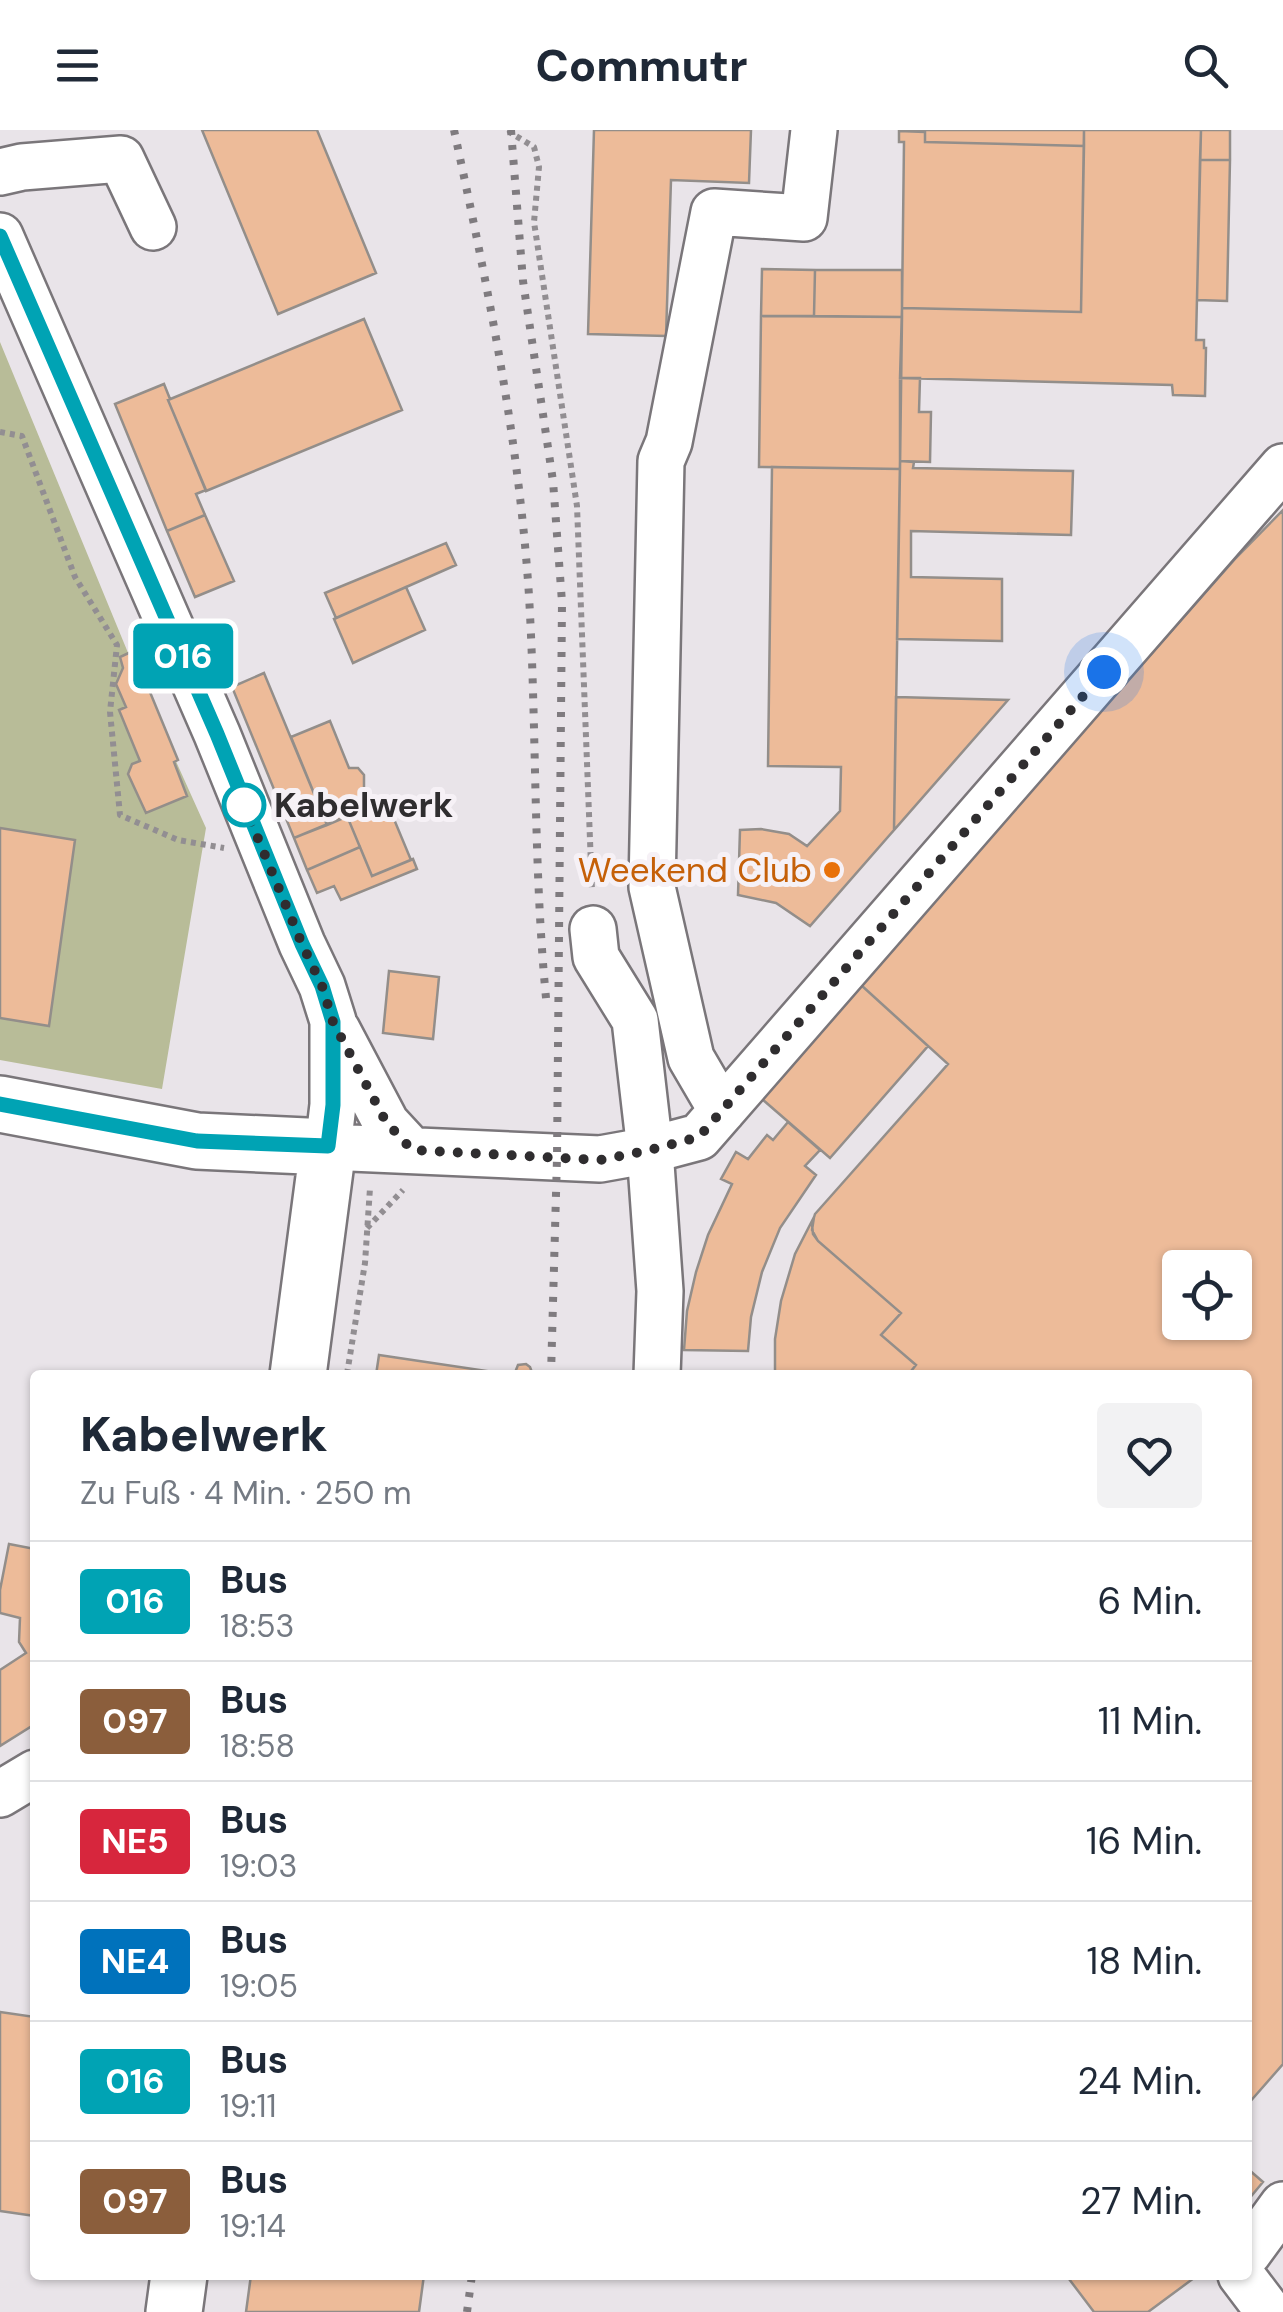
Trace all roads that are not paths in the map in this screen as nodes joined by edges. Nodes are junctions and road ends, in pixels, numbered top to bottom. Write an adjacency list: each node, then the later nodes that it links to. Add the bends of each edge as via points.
1 (814, 130): 9 (street, via 804,218 714,212 661,461 652,886 691,1058)
2 (0, 172): 3 (street, via 122,158)
3 (153, 227)
4 (0, 236): 7 (street, via 217,734)
5 (1283, 467): 9 (street)
6 (593, 929): 11 (street, via 596,957 634,1020)
7 (333, 1022): 10 (street, via 333,1105); 12 (street, via 386,1122)
8 (0, 1104): 10 (main road, via 197,1141)
9 (722, 1111): 11 (street, via 699,1137)
10 (346, 1147): 12 (street); 13 (main road, via 342,1232)
11 (650, 1150): 12 (street, via 600,1160); 14 (street, via 660,1291)
12 (425, 1151)
13 (300, 1370)
14 (657, 1370)
15 (30, 1776): 16 (street)
16 (0, 1794)
17 (1283, 2205): 18 (street)
18 (1252, 2247)
19 (178, 2280): 20 (main road)
20 (174, 2312)

